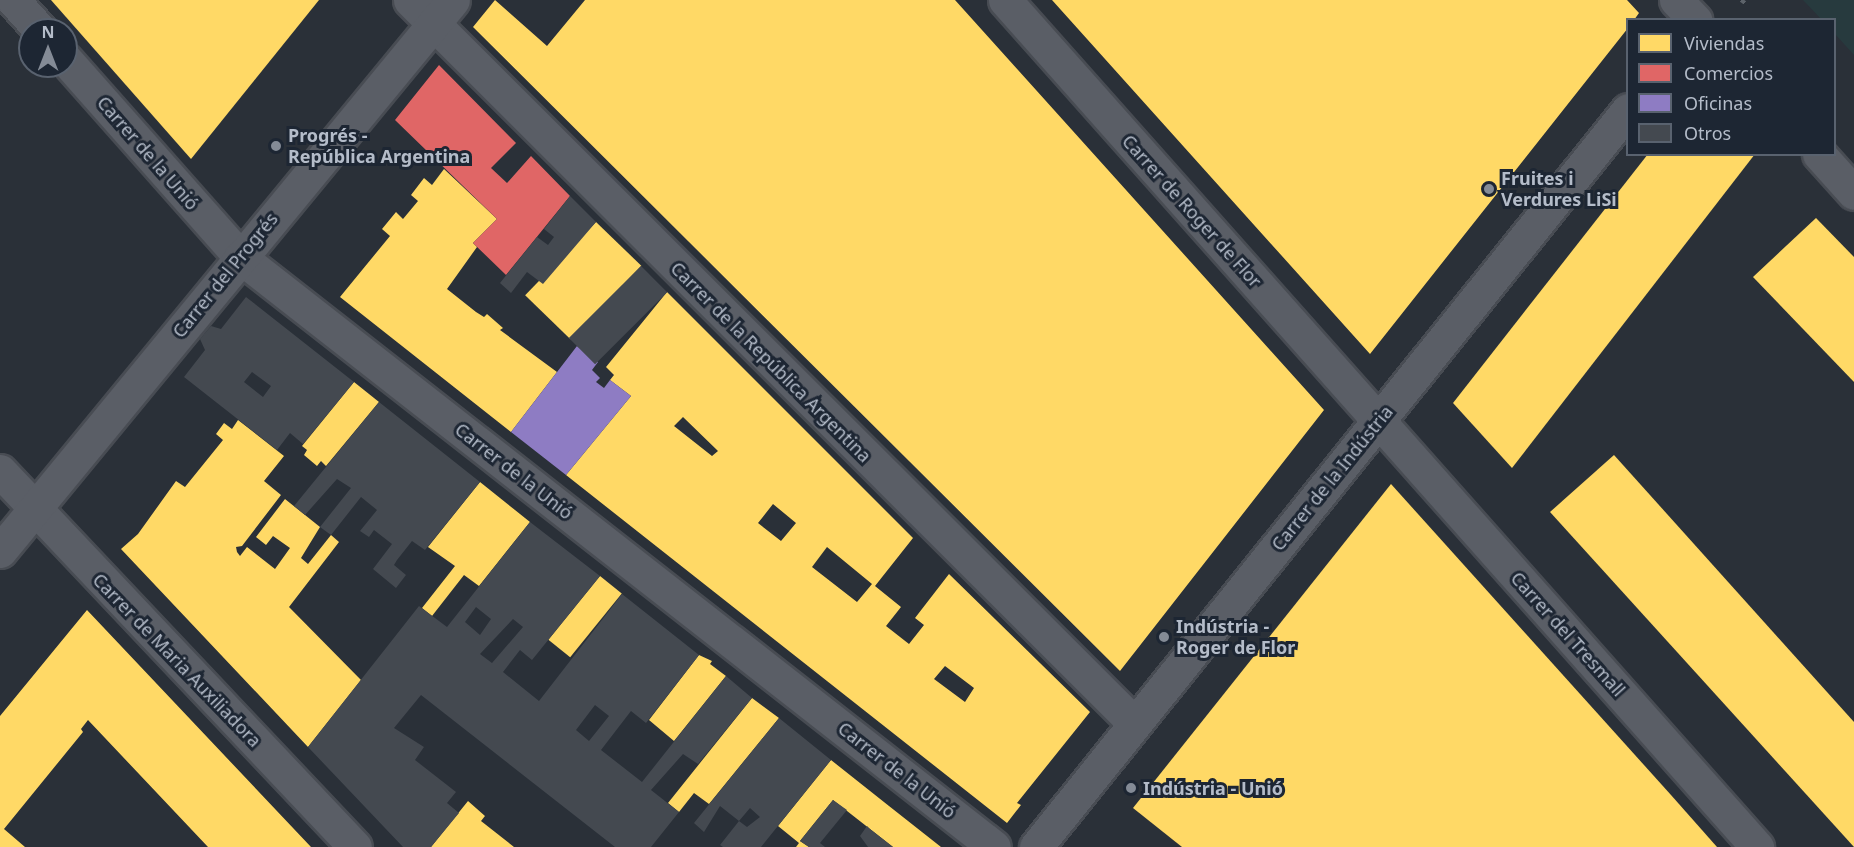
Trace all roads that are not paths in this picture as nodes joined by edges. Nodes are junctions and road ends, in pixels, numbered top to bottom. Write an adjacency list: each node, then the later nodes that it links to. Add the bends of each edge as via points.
1 (13, 0): 7 (street)
2 (410, 0): 10 (street, Carrer de la República Argentina)
3 (453, 0): 10 (street, Carrer del Progrés)
4 (1005, 0): 16 (street, Carrer de Roger de Flor)
5 (1676, 0): 8 (street)
6 (1734, 1): 9 (street)
7 (29, 18)
8 (1693, 18)
9 (1704, 18)
10 (432, 26): 15 (street, Carrer del Progrés); 20 (street, Carrer de la República Argentina)
11 (78, 74): 15 (street, Carrer de la Unió)
12 (1626, 112): 16 (street, Carrer de la Indústria)
13 (1821, 156): 14 (street)
14 (1854, 193)
15 (240, 257): 18 (street, Carrer del Progrés); 22 (street, Carrer de la Unió)
16 (1378, 422): 20 (street, Carrer de la Indústria); 24 (street, Carrer del Tresmall)
17 (0, 471): 18 (street, Carrer de Maria Auxiliadora)
18 (34, 509): 19 (street, Carrer del Progrés); 21 (street, Carrer de Maria Auxiliadora)
19 (0, 551)
20 (1134, 723): 23 (street, Carrer de la Indústria)
21 (355, 847)
22 (994, 847)
23 (1036, 847)
24 (1757, 847)

